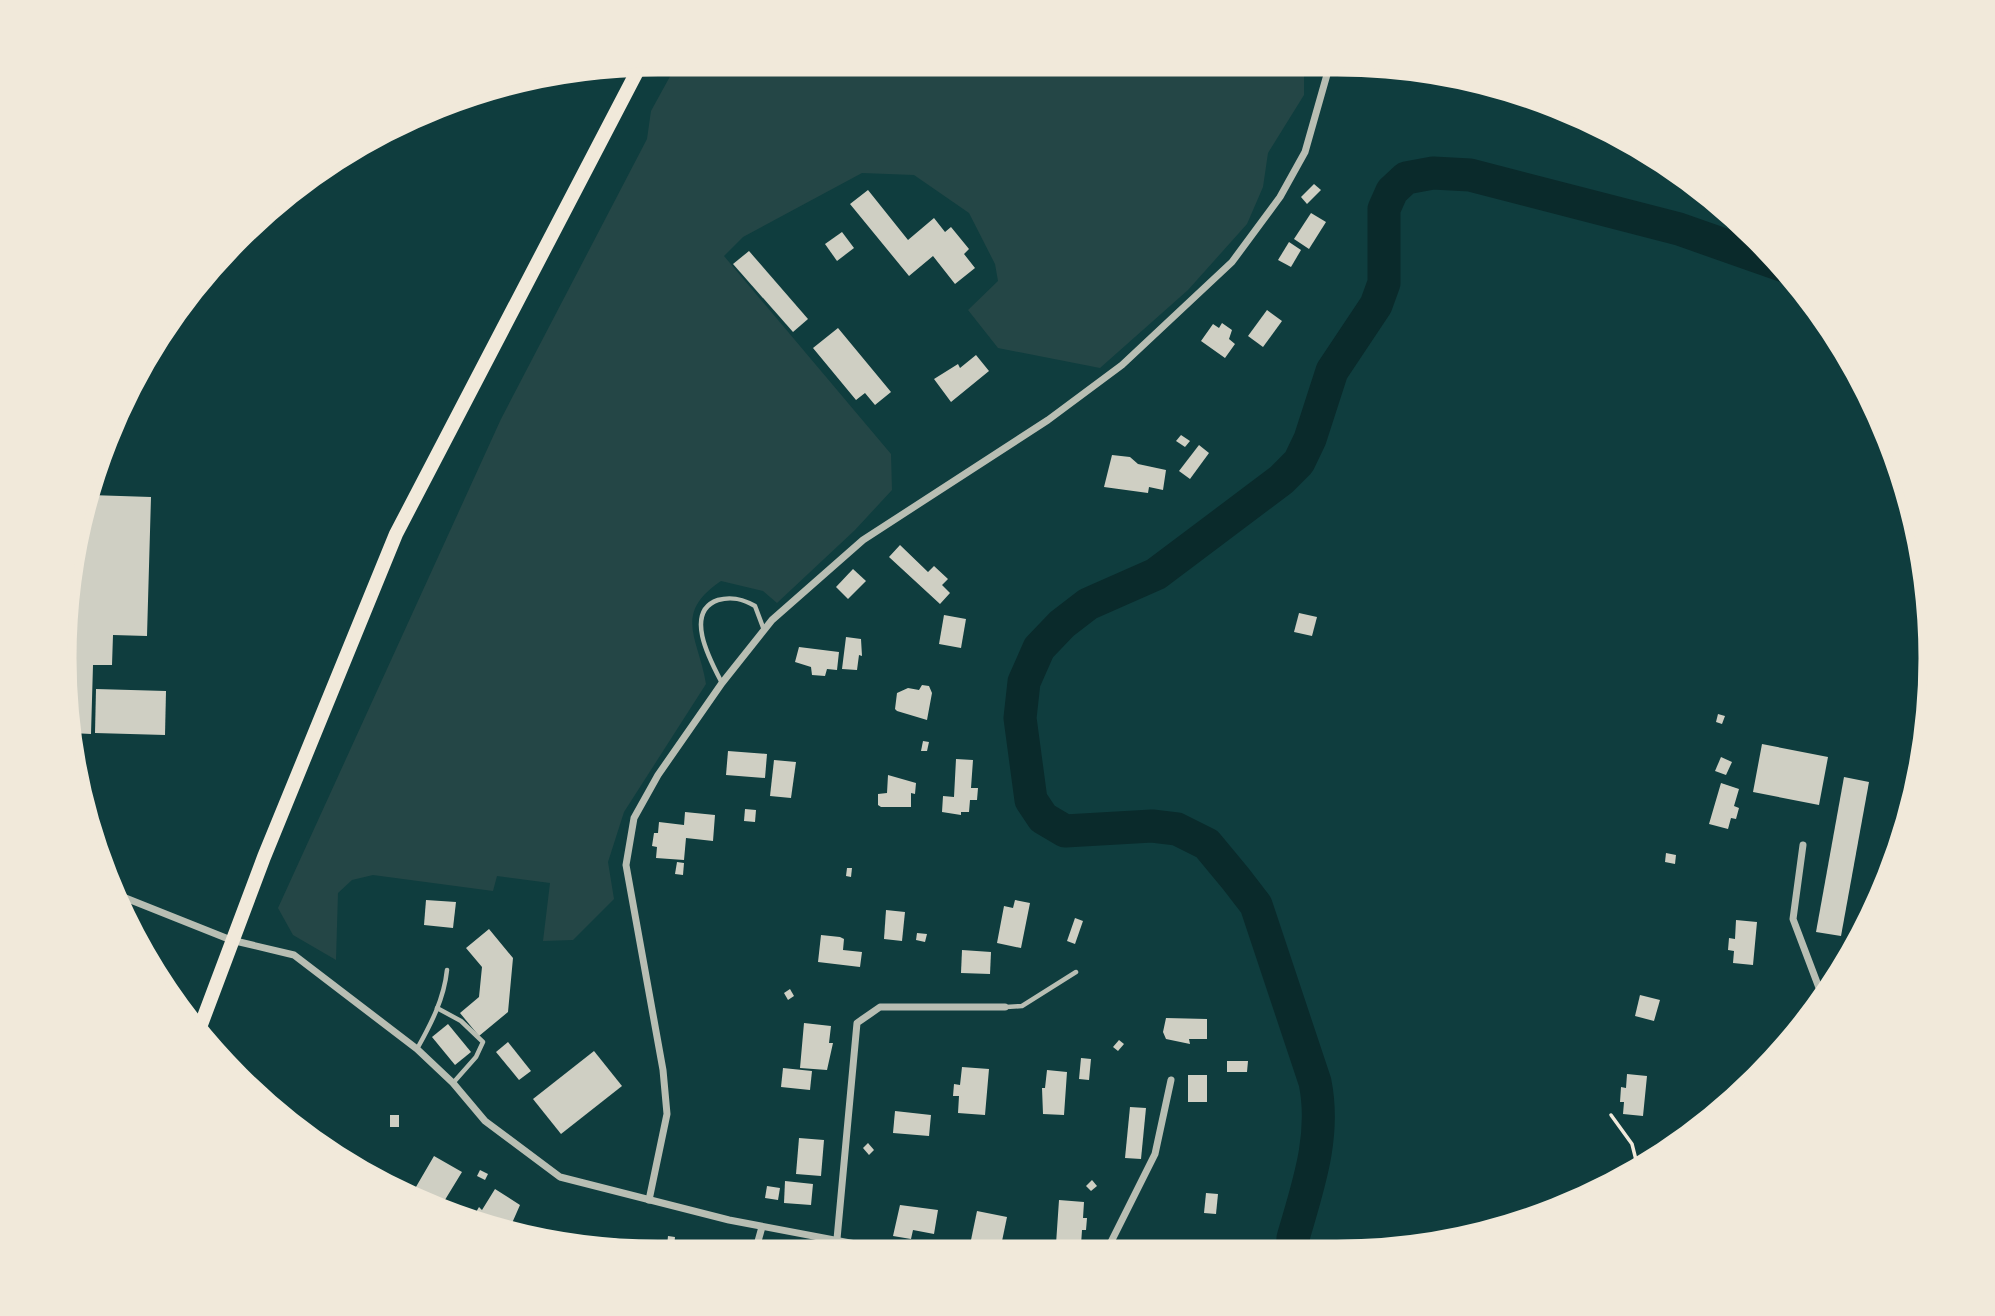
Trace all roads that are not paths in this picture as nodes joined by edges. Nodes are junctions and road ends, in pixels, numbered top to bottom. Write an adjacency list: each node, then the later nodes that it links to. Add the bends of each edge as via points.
1 (1328, 72): 3 (street, via 1305,152 1280,197 1223,271 1122,365 1048,420 863,540)
2 (636, 73): 7 (main road, via 396,534)
3 (764, 631): 4 (street); 4 (lane, via 755,606 743,599 715,601 705,610 700,625 703,641)
4 (722, 682): 17 (street, via 634,818 626,865 667,1114)
5 (1803, 845): 10 (street, via 1793,919)
6 (123, 897): 7 (street)
7 (231, 940): 13 (main road); 14 (street, via 294,955)
8 (447, 970): 12 (lane)
9 (1076, 972): 11 (lane, via 1022,1006)
10 (1820, 990)
11 (1005, 1007): 19 (street, via 880,1007 857,1023)
12 (437, 1008): 14 (lane); 16 (lane, via 461,1021 483,1042)
13 (201, 1025)
14 (417, 1049): 16 (street)
15 (1171, 1080): 22 (street, via 1156,1154)
16 (453, 1083): 17 (street, via 485,1121 560,1177)
17 (649, 1200): 18 (street)
18 (762, 1227): 19 (street); 20 (street)
19 (837, 1240): 21 (street)
20 (757, 1244)
21 (857, 1244)
22 (1110, 1244)

